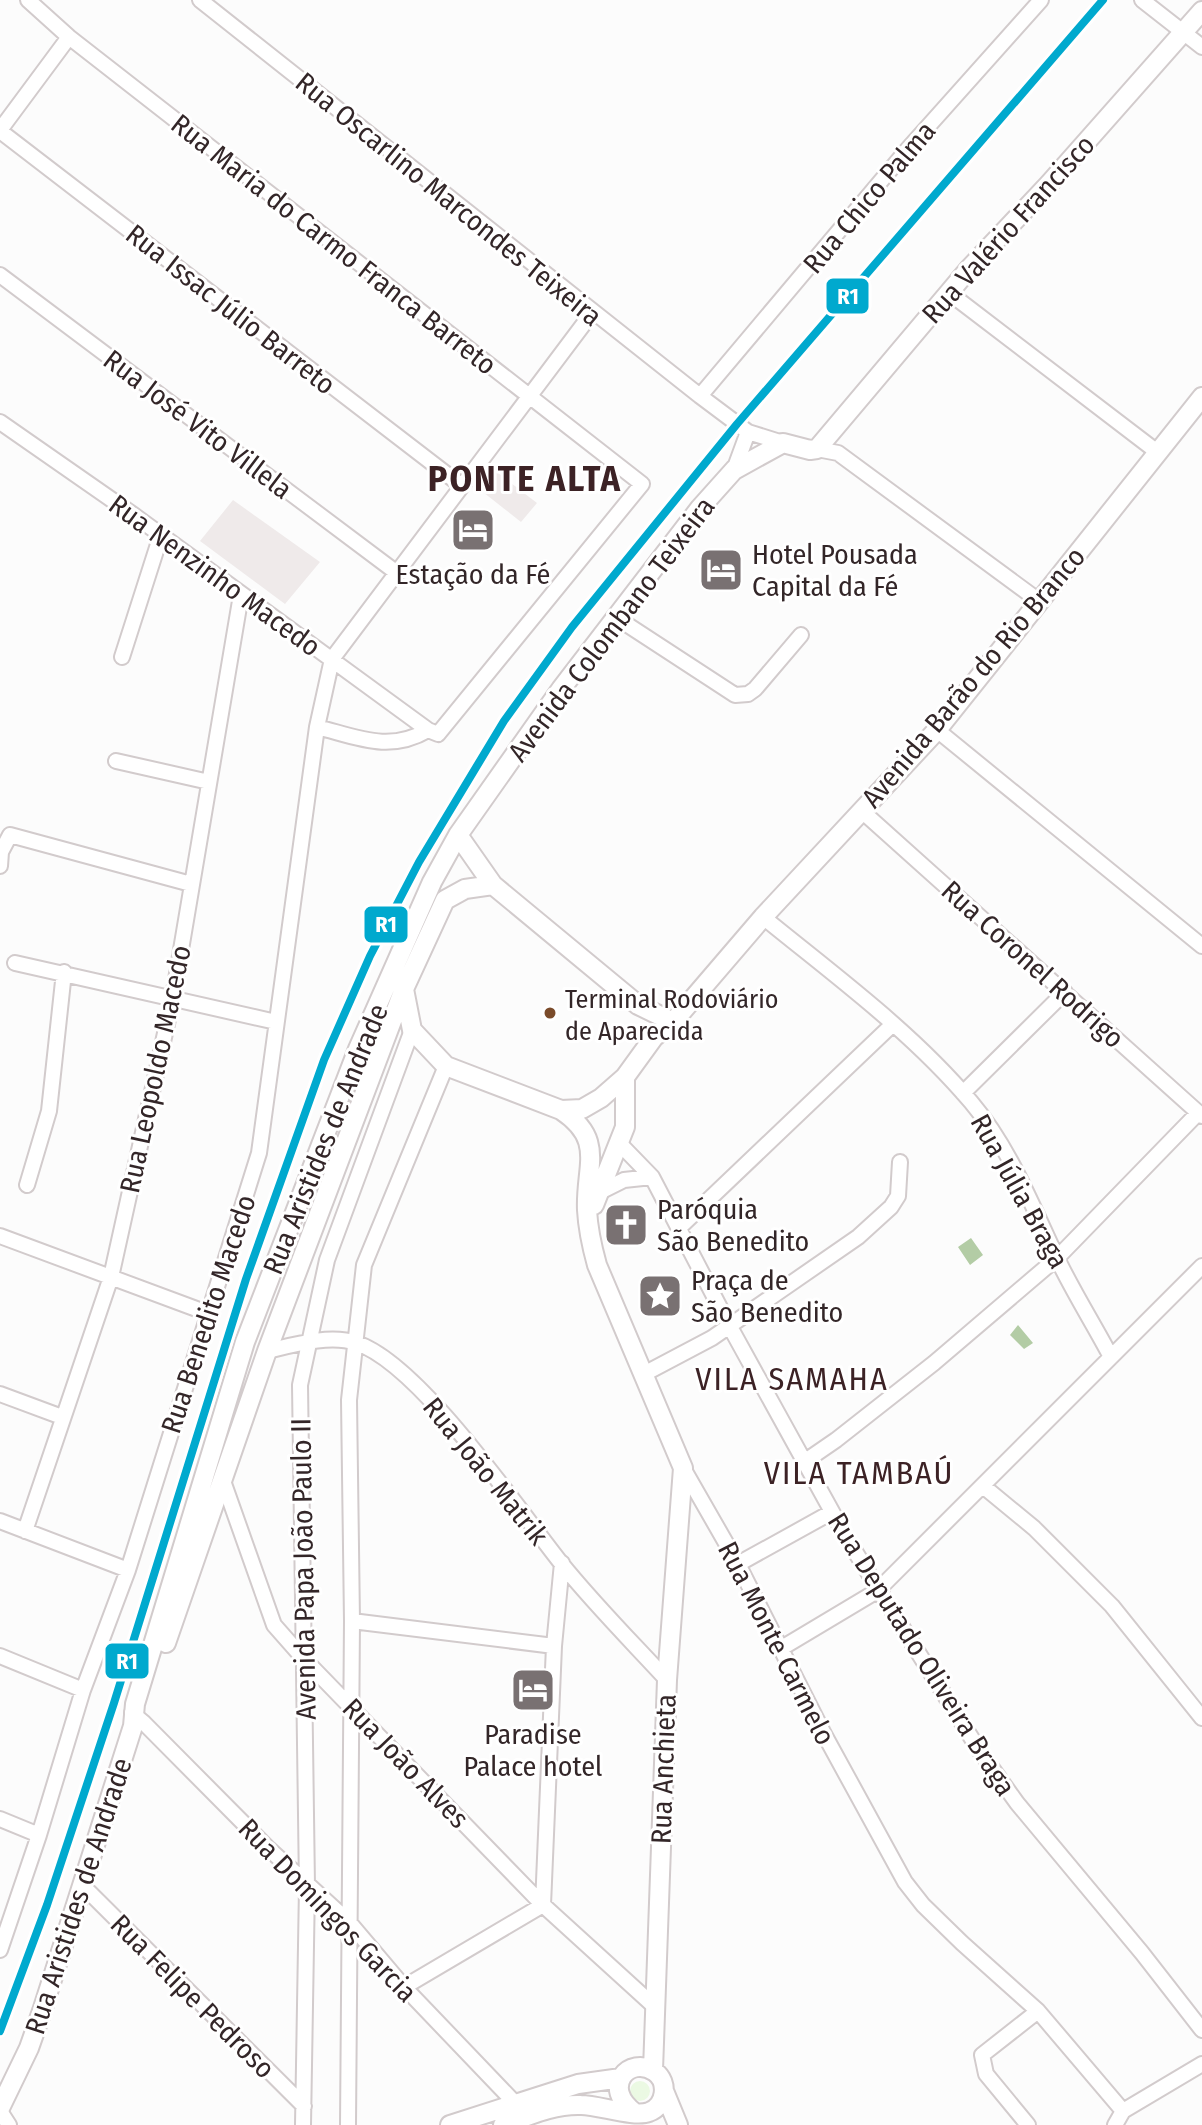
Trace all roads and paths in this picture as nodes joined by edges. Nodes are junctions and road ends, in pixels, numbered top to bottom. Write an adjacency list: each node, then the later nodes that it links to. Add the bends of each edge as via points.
1 (28, 0): 7 (street, Rua Maria do Carmo Franca Barreto)
2 (200, 0): 12 (street, Rua Oscarlino Marcondes Teixeira)
3 (1041, 0): 14 (street, Rua Chico Palma)
4 (1142, 0): 6 (street)
5 (1202, 11): 6 (main road, Rua Valério Francisco)
6 (1184, 32): 8 (street); 11 (main road, Rua Valério Francisco)
7 (69, 37): 9 (street); 13 (street, Rua Maria do Carmo Franca Barreto)
8 (1202, 47)
9 (0, 131): 22 (street, Rua Issac Júlio Barreto)
10 (0, 275): 24 (street, Rua José Vito Villela)
11 (948, 292): 18 (main road, Rua Valério Francisco); 20 (street)
12 (592, 313): 13 (street); 14 (street, Rua Oscarlino Marcondes Teixeira)
13 (529, 396): 22 (street); 32 (street, Rua Maria do Carmo Franca Barreto, via 642,484 438,734)
14 (700, 396): 17 (street, Rua Oscarlino Marcondes Teixeira)
15 (1202, 397): 20 (main road, Avenida Barão do Rio Branco)
16 (0, 422): 23 (street, Rua Nenzinho Macedo)
17 (748, 432): 19 (street, Rua Oscarlino Marcondes Teixeira); 21 (street)
18 (823, 442): 19 (main road, via 810,450); 26 (street)
19 (783, 443): 21 (main road, Avenida Colombano Teixeira)
20 (1156, 451): 26 (main road, Avenida Barão do Rio Branco)
21 (734, 470): 27 (main road, Avenida Colombano Teixeira)
22 (462, 486): 24 (street)
23 (161, 535): 25 (street, Rua Nenzinho Macedo); 29 (street)
24 (397, 573): 30 (street)
25 (241, 595): 30 (street, Rua Nenzinho Macedo); 35 (street, Rua Leopoldo Macedo)
26 (1039, 601): 33 (main road, Avenida Barão do Rio Branco)
27 (617, 618): 28 (street, via 735,695 755,689); 37 (main road, Avenida Colombano Teixeira)
28 (801, 635)
29 (122, 657)
30 (332, 659): 31 (street, Rua Benedito Macedo); 32 (street, Rua Nenzinho Macedo)
31 (317, 727): 32 (street, via 389,744); 49 (street, Rua Benedito Macedo)
32 (428, 730)
33 (937, 730): 36 (main road, Avenida Barão do Rio Branco); 42 (street)
34 (116, 761): 35 (street)
35 (209, 782): 39 (street, Rua Leopoldo Macedo)
36 (863, 812): 41 (main road, Avenida Barão do Rio Branco); 46 (street, Rua Coronel Rodrigo)
37 (458, 835): 40 (main road); 100 (main road, Rua Aristides de Andrade, via 358,1049 245,1342)
38 (0, 866): 39 (street, via 10,835)
39 (191, 884): 47 (street, Rua Leopoldo Macedo)
40 (493, 885): 45 (main road, Rua Aristides de Andrade, via 465,889 445,900); 48 (main road)
41 (763, 917): 50 (main road, Avenida Barão do Rio Branco); 51 (street, Rua Júlia Braga)
42 (1202, 946)
43 (15, 963): 44 (street)
44 (64, 972): 47 (street); 63 (street, via 49,1111)
45 (404, 989): 52 (main road); 75 (main road, Rua Aristides de Andrade)
46 (1065, 992): 56 (street); 59 (street, Rua Coronel Rodrigo)
47 (173, 997): 49 (street); 70 (street, Rua Leopoldo Macedo)
48 (638, 1005): 50 (main road); 53 (main road)
49 (276, 1022): 71 (street, Rua Benedito Macedo, via 259,1153)
50 (673, 1022): 53 (main road)
51 (893, 1024): 56 (street, Rua Júlia Braga); 66 (street)
52 (412, 1030): 54 (main road); 73 (street, Avenida Papa João Paulo II, via 327,1260)
53 (654, 1037): 55 (main road)
54 (446, 1066): 58 (main road); 74 (street, Avenida Papa João Paulo II, via 364,1265)
55 (625, 1077): 57 (main road); 60 (main road, via 625,1127)
56 (963, 1093): 68 (street, Rua Júlia Braga, via 995,1136)
57 (582, 1109): 58 (main road); 60 (main road, via 594,1133)
58 (561, 1110): 65 (main road, Rua Monte Carmelo, via 576,1119 592,1146)
59 (1200, 1114): 68 (street)
60 (619, 1143): 62 (street, Rua Deputado Oliveira Braga); 64 (main road)
61 (900, 1162): 72 (street, via 898,1196 891,1207 858,1237)
62 (652, 1177): 64 (street, via 624,1180); 66 (street, Rua Deputado Oliveira Braga)
63 (27, 1185)
64 (598, 1194): 65 (main road)
65 (588, 1220): 77 (main road, Rua Monte Carmelo, via 597,1265)
66 (680, 1227): 72 (street, Rua Deputado Oliveira Braga)
67 (0, 1236): 70 (street)
68 (1057, 1258): 76 (street, Rua Júlia Braga); 80 (street, via 934,1363)
69 (1202, 1266): 76 (street)
70 (111, 1277): 71 (street); 79 (street, Rua Leopoldo Macedo)
71 (210, 1314): 89 (street, Rua Benedito Macedo)
72 (729, 1325): 77 (street); 80 (street, Rua Deputado Oliveira Braga)
73 (309, 1341): 74 (street, Rua João Matrik); 75 (street, Rua João Matrik); 95 (street, Avenida Papa João Paulo II, via 300,1385)
74 (354, 1342): 87 (street, Rua João Matrik, via 404,1374 454,1427); 91 (street, Avenida Papa João Paulo II, via 349,1400)
75 (267, 1351): 82 (main road, Rua Aristides de Andrade)
76 (1111, 1357): 83 (street)
77 (642, 1375): 81 (main road, Rua Monte Carmelo)
78 (0, 1394): 79 (street)
79 (62, 1417): 86 (street, Rua Leopoldo Macedo)
80 (804, 1462): 84 (street, Rua Deputado Oliveira Braga)
81 (683, 1468): 88 (street, Rua Monte Carmelo); 96 (main road, Rua Anchieta)
82 (222, 1478): 95 (street, Rua João Alves, via 274,1625); 100 (main road, Rua Aristides de Andrade)
83 (983, 1486): 90 (street); 99 (street, via 1102,1596)
84 (832, 1512): 88 (street); 90 (street, Rua Deputado Oliveira Braga)
85 (0, 1521): 86 (street)
86 (25, 1531): 89 (street)
87 (562, 1563): 92 (street); 96 (street, Rua João Matrik)
88 (738, 1564): 93 (street, Rua Monte Carmelo)
89 (128, 1570): 97 (street, Rua Benedito Macedo)
90 (877, 1591): 93 (street); 112 (street, Rua Deputado Oliveira Braga, via 999,1780)
91 (352, 1621): 92 (street); 98 (street, Avenida Papa João Paulo II)
92 (554, 1646): 105 (street)
93 (780, 1649): 111 (street, Rua Monte Carmelo, via 905,1882 962,1943)
94 (0, 1656): 97 (street)
95 (304, 1659): 98 (street, Rua João Alves); 104 (street, Avenida Papa João Paulo II)
96 (667, 1680): 110 (main road, Rua Anchieta)
97 (83, 1690): 102 (street, Rua Benedito Macedo)
98 (351, 1706): 105 (street, Rua João Alves); 107 (street, Avenida Papa João Paulo II)
99 (1202, 1718)
100 (135, 1719): 103 (main road, Rua Aristides de Andrade); 104 (street, Rua Domingos Garcia)
101 (0, 1819): 102 (street)
102 (39, 1835): 106 (street, Rua Benedito Macedo)
103 (83, 1886): 118 (street, Rua Felipe Pedroso); 119 (main road, Rua Aristides de Andrade, via 29,2048)
104 (307, 1886): 107 (street, Rua Domingos Garcia); 118 (street, Avenida Papa João Paulo II)
105 (543, 1905): 109 (street); 110 (street, Rua João Alves)
106 (6, 1911): 108 (street, Rua Benedito Macedo)
107 (349, 1922): 109 (street, Rua Domingos Garcia); 124 (street, Avenida Papa João Paulo II)
108 (0, 1950)
109 (404, 1987): 117 (street, Rua Domingos Garcia)
110 (654, 2006): 114 (main road, Rua Anchieta)
111 (1038, 2011): 120 (street, Rua Monte Carmelo); 128 (street, via 985,2050 982,2060 986,2074)
112 (1202, 2030)
113 (1202, 2064): 120 (street)
114 (653, 2070): 115 (main road, via 631,2069); 116 (main road)
115 (621, 2078): 117 (main road, via 578,2084); 121 (main road, via 621,2100)
116 (664, 2091): 121 (main road, via 660,2104); 127 (main road)
117 (515, 2103): 125 (main road)
118 (304, 2106): 123 (street, Avenida Papa João Paulo II)
119 (0, 2109): 122 (street)
120 (1123, 2111): 129 (street)
121 (637, 2119): 126 (main road, via 583,2105 542,2111)
122 (9, 2125)
123 (303, 2125)
124 (348, 2125)
125 (450, 2125)
126 (503, 2125)
127 (678, 2125)
128 (1028, 2125)
129 (1115, 2125)

